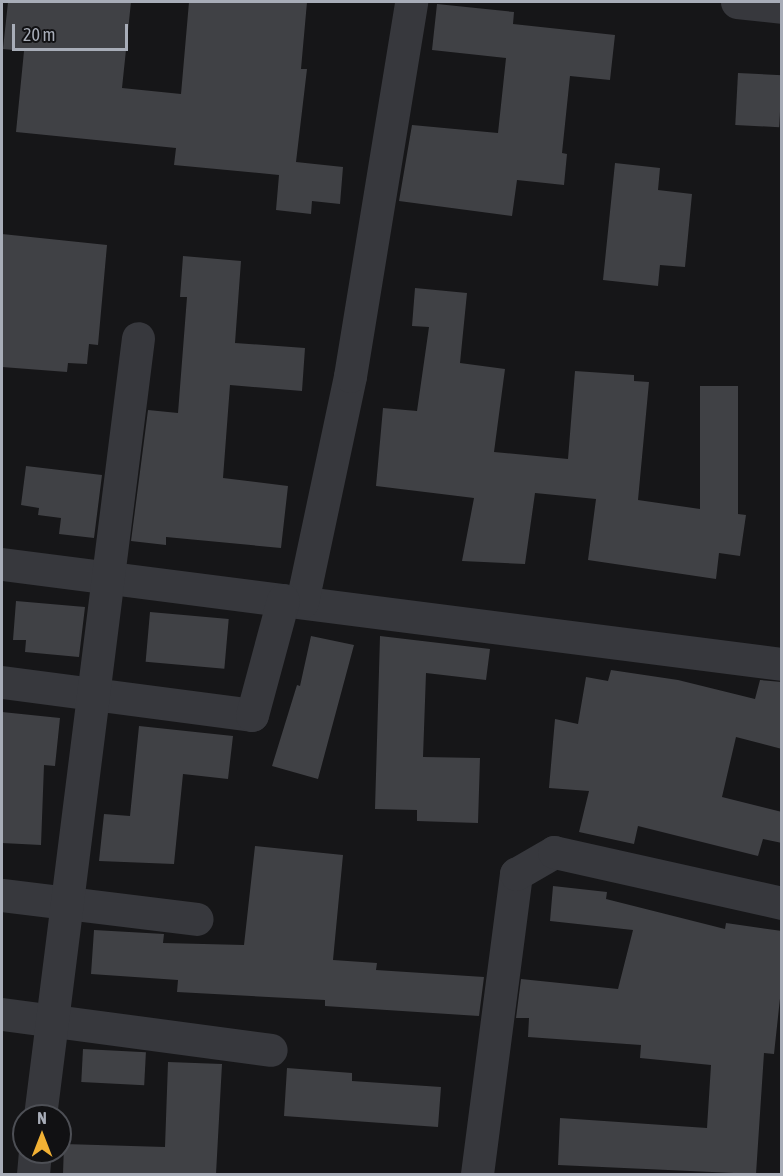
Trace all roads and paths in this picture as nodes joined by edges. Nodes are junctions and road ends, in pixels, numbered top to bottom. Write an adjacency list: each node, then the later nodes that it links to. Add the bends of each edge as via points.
1 (411, 2): 7 (street, via 350,376)
2 (736, 2): 3 (street)
3 (782, 7)
4 (138, 338): 6 (street)
5 (2, 564): 6 (street)
6 (110, 578): 7 (street); 10 (street)
7 (293, 601): 8 (street); 10 (street, via 252,715)
8 (782, 664)
9 (2, 682): 10 (street)
10 (95, 694): 13 (street)
11 (2, 895): 13 (street)
12 (782, 903): 19 (street, via 554,852 516,874)
13 (68, 904): 14 (street); 16 (street)
14 (197, 919)
15 (2, 1014): 16 (street)
16 (53, 1021): 17 (street); 18 (street)
17 (272, 1050)
18 (42, 1104)
19 (477, 1174)

